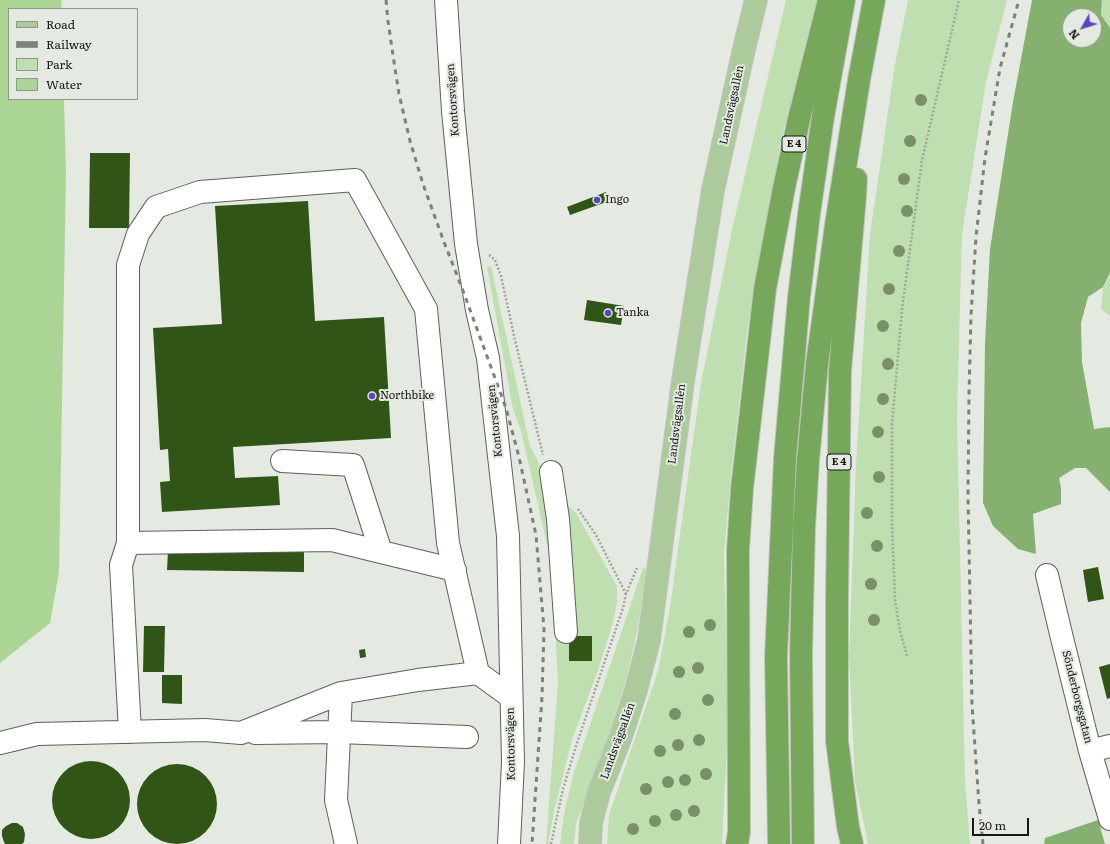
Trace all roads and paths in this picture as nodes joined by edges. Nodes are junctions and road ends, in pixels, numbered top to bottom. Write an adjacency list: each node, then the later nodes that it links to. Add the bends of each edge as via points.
1 (446, 0): 21 (street, Kontorsvägen, via 453,111 466,244 488,358 508,536)
2 (756, 0): 32 (main road, Landsvägsallén, via 713,190 683,381 649,640 623,732 597,799 591,823)
3 (829, 0): 33 (highway, E 4, via 799,119 765,289 742,489 738,550)
4 (844, 0): 34 (highway, E 4, via 823,116 809,214 786,443 776,657)
5 (874, 0): 7 (highway, E 4)
6 (959, 0): 18 (path, via 922,160 902,309 893,416 892,524 895,600)
7 (859, 80): 35 (highway, E 4, via 817,364 808,461 801,654); 36 (highway, E 4, via 855,197 840,371 838,580 838,741)
8 (282, 461): 12 (street, via 353,465)
9 (551, 472): 17 (street, via 558,519)
10 (576, 507): 16 (path, via 596,534)
11 (128, 543): 12 (street, via 332,540); 14 (street, via 128,265 138,234 156,206 200,192 355,180 426,309 448,543); 22 (street, via 121,565)
12 (381, 552): 14 (street)
13 (637, 567): 16 (path)
14 (455, 570): 19 (street)
15 (1047, 575): 27 (street, Sönderborgsgatan, via 1061,634)
16 (626, 594): 31 (path, via 563,789)
17 (566, 632)
18 (907, 656)
19 (478, 673): 20 (street); 21 (street)
20 (341, 693): 23 (street); 24 (street)
21 (511, 697): 30 (street, Kontorsvägen, via 513,762)
22 (130, 732): 24 (street, via 205,730); 26 (street, via 38,734)
23 (339, 732): 24 (street); 25 (street); 29 (street, via 336,800)
24 (242, 733)
25 (467, 737)
26 (0, 743)
27 (1100, 749): 28 (street, Sönderborgsgatan)
28 (1110, 819)
29 (346, 844)
30 (509, 844)
31 (551, 844)
32 (590, 844)
33 (737, 844)
34 (779, 844)
35 (803, 844)
36 (852, 844)

